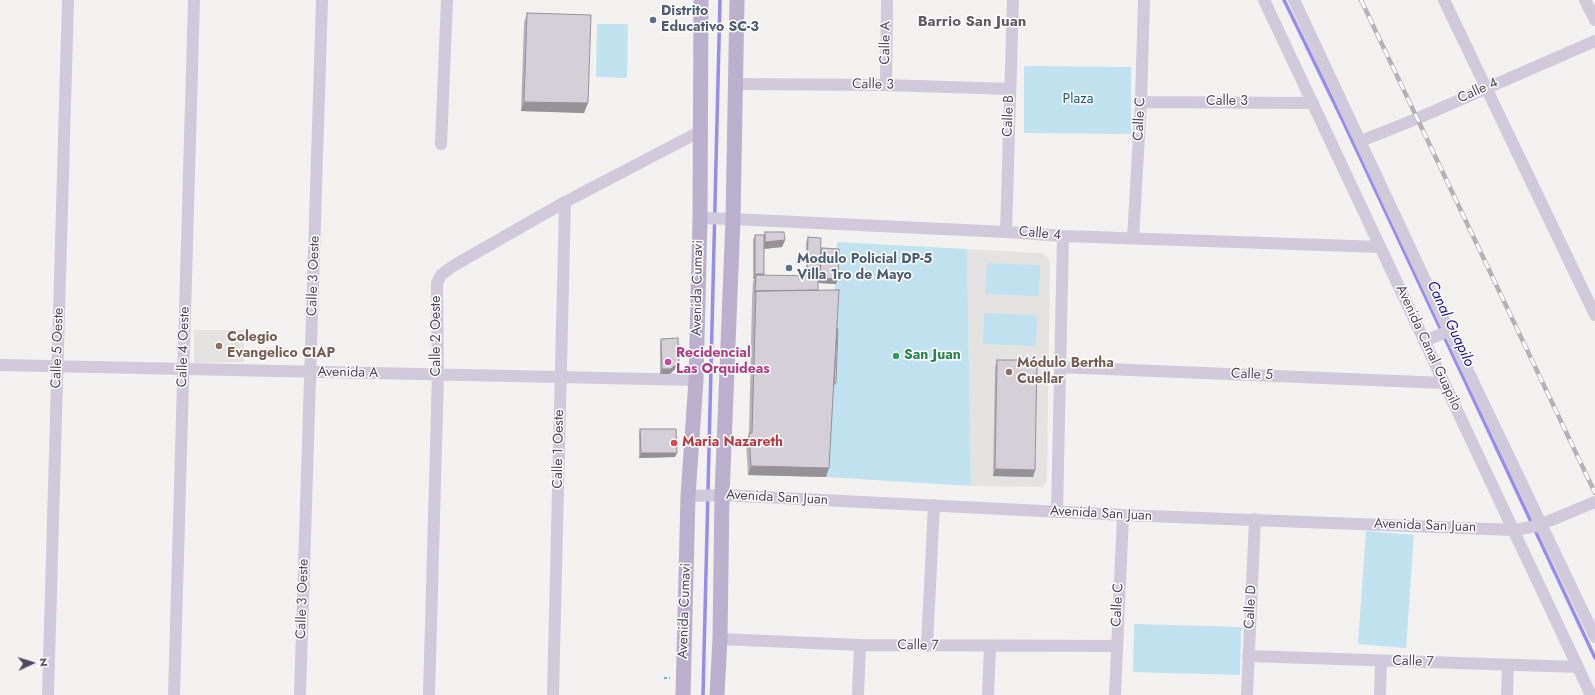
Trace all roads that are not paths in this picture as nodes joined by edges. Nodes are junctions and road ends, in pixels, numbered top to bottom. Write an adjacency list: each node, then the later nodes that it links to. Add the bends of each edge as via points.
1 (68, 0): 36 (street, Calle 5 Oeste)
2 (194, 0): 38 (street, Calle 4 Oeste)
3 (322, 0): 39 (street, Calle 3 Oeste)
4 (447, 0): 24 (street)
5 (701, 0): 22 (main road, Avenida Cumavi)
6 (737, 0): 16 (main road)
7 (887, 0): 17 (street, Calle A)
8 (1013, 0): 18 (street, Calle B)
9 (1144, 0): 20 (street, Calle C)
10 (1264, 0): 21 (street, Avenida Canal Guapilo)
11 (1294, 0): 23 (street, Avenida Canal Guapilo)
12 (1444, 0): 19 (street)
13 (1585, 0): 14 (street)
14 (1595, 20)
15 (1595, 41): 19 (street, Calle 4)
16 (736, 84): 17 (street, Calle 3); 27 (main road)
17 (886, 85): 18 (street, Calle 3)
18 (1010, 88): 28 (street, Calle B)
19 (1486, 88): 23 (street, Calle 4); 32 (street)
20 (1141, 102): 21 (street, Calle 3); 30 (street, Calle C)
21 (1314, 103): 31 (street, Avenida Canal Guapilo)
22 (701, 130): 25 (street, Calle 2 Oeste); 26 (main road, Avenida Cumavi)
23 (1361, 141): 33 (street, Avenida Canal Guapilo)
24 (441, 144)
25 (565, 202): 40 (street, Calle 2 Oeste, via 441,275 437,283); 41 (street, Calle 1 Oeste)
26 (705, 218): 27 (street, Calle 4); 42 (main road, Avenida Cumavi)
27 (728, 219): 28 (street, Calle 4); 44 (main road)
28 (1006, 232): 29 (street, Calle 4)
29 (1063, 236): 30 (street, Calle 4); 37 (street)
30 (1133, 238): 31 (street, Calle 4)
31 (1380, 247): 34 (street, Avenida Canal Guapilo)
32 (1595, 315)
33 (1446, 332): 34 (street); 51 (street, Avenida Canal Guapilo)
34 (1427, 340): 43 (street, Avenida Canal Guapilo)
35 (0, 365): 36 (street, Avenida A)
36 (57, 366): 38 (street, Avenida A); 63 (street, Calle 5 Oeste)
37 (1059, 367): 43 (street, Calle 5); 48 (street)
38 (183, 369): 39 (street, Avenida A); 64 (street, Calle 4 Oeste)
39 (311, 372): 40 (street, Avenida A); 65 (street, Calle 3 Oeste)
40 (438, 375): 41 (street, Avenida A); 66 (street, Calle 2 Oeste)
41 (561, 378): 42 (street, Avenida A); 67 (street, Calle 1 Oeste)
42 (696, 380): 45 (main road, Avenida Cumavi)
43 (1444, 383): 52 (street, Avenida Canal Guapilo)
44 (718, 495): 45 (street, Avenida San Juan); 47 (street, Avenida San Juan); 54 (main road)
45 (692, 496): 68 (main road, Avenida Cumavi)
46 (1595, 502): 51 (street)
47 (934, 505): 48 (street, Avenida San Juan); 56 (street)
48 (1057, 512): 49 (street, Avenida San Juan)
49 (1123, 515): 50 (street, Avenida San Juan); 58 (street, Calle C)
50 (1255, 519): 52 (street, Avenida San Juan); 59 (street, Calle D)
51 (1539, 526): 52 (street, Avenida San Juan); 53 (street, Avenida Canal Guapilo)
52 (1516, 530): 62 (street, Avenida Canal Guapilo)
53 (1595, 637)
54 (720, 639): 55 (street, Calle 7); 69 (main road)
55 (860, 646): 56 (street, Calle 7); 70 (street)
56 (927, 646): 57 (street, Calle 7)
57 (990, 646): 58 (street, Calle 7); 71 (street)
58 (1116, 646): 72 (street, Calle C)
59 (1248, 656): 60 (street, Calle 7); 73 (street, Calle D)
60 (1381, 661): 61 (street, Calle 7); 74 (street)
61 (1508, 665): 62 (street, Calle 7); 75 (street)
62 (1578, 667): 76 (street, Avenida Canal Guapilo)
63 (48, 695)
64 (174, 695)
65 (300, 695)
66 (429, 695)
67 (553, 695)
68 (683, 695)
69 (717, 695)
70 (858, 695)
71 (988, 695)
72 (1115, 695)
73 (1247, 695)
74 (1380, 695)
75 (1507, 695)
76 (1591, 695)

